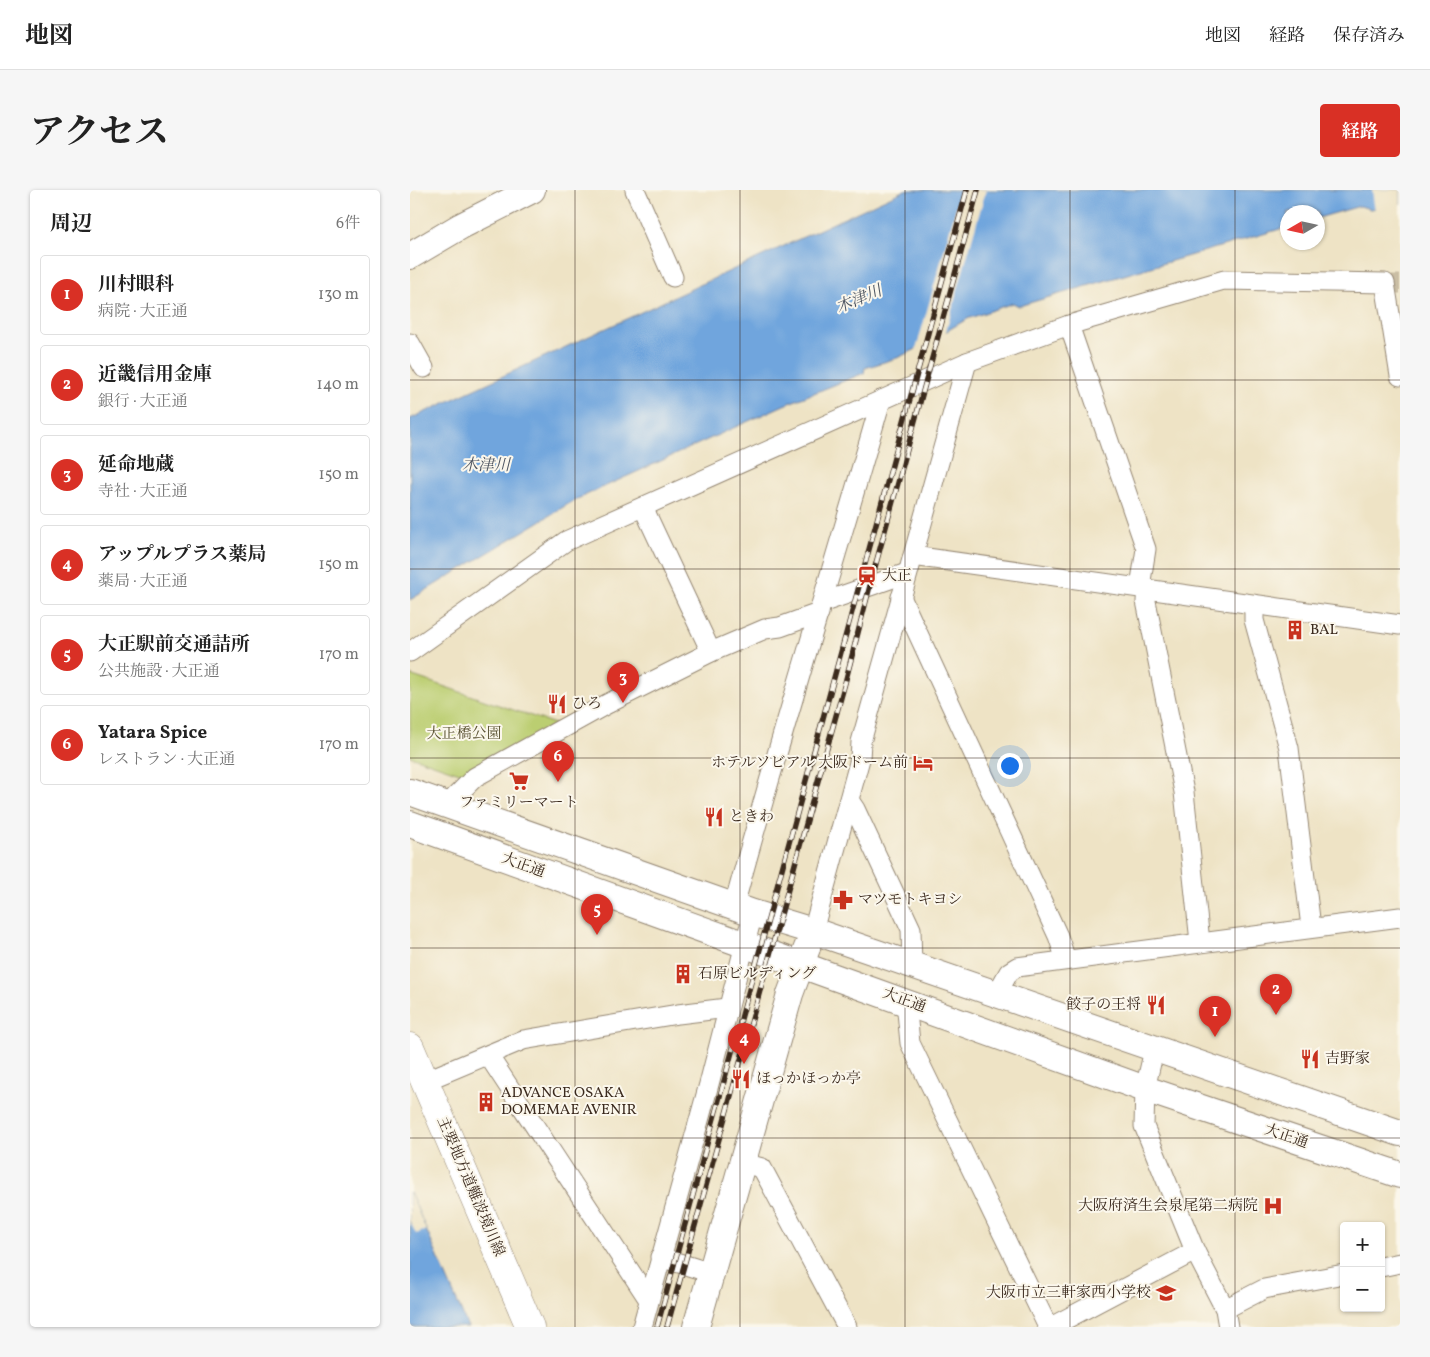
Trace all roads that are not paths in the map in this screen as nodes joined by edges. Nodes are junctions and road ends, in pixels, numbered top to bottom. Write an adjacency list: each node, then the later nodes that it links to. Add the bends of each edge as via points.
1 (532, 190): 3 (main road)
2 (634, 190): 4 (street)
3 (410, 256)
4 (673, 277)
5 (1069, 325): 7 (street); 9 (street, via 1224,280 1388,284); 13 (street, via 1146,549)
6 (410, 343): 8 (street)
7 (967, 362): 10 (street); 12 (street)
8 (424, 368)
9 (1400, 376)
10 (881, 400): 11 (street); 16 (street)
11 (643, 507): 18 (street, via 566,541); 19 (street)
12 (910, 564): 13 (street); 14 (street); 16 (street)
13 (1143, 588): 15 (street); 28 (street, via 1184,792)
14 (901, 597): 21 (street, via 861,742); 30 (street)
15 (1254, 605): 17 (street); 26 (street, via 1254,620 1289,748)
16 (821, 608): 19 (street); 24 (street, via 772,767)
17 (1400, 625)
18 (410, 652)
19 (711, 652): 22 (street, via 556,731 475,777)
20 (410, 792): 22 (main road)
21 (849, 800): 27 (street); 32 (street, via 911,929)
22 (448, 804): 24 (main road)
23 (410, 824): 29 (main road, 大正通)
24 (744, 910): 27 (main road); 29 (street)
25 (1400, 916): 26 (street)
26 (1311, 927): 28 (street)
27 (813, 931): 31 (main road); 32 (main road)
28 (1200, 942): 30 (street)
29 (746, 945): 31 (main road, 大正通); 35 (street)
30 (1066, 960): 33 (street, via 1017,967 1009,972)
31 (800, 965): 34 (main road, 大正通); 42 (main road)
32 (912, 966): 33 (main road)
33 (996, 995): 37 (main road)
34 (906, 1002): 40 (main road, 大正通); 56 (street, via 910,1043)
35 (728, 1008): 38 (street, via 523,1040); 45 (street)
36 (410, 1047): 39 (main road, 主要地方道難波境川線)
37 (1154, 1050): 40 (street); 41 (main road)
38 (488, 1055): 39 (street); 50 (street)
39 (425, 1081): 52 (main road, 主要地方道難波境川線)
40 (1145, 1089): 43 (main road, 大正通); 44 (street, via 1144,1126)
41 (1400, 1133)
42 (743, 1163): 48 (main road); 55 (street, via 762,1168)
43 (1400, 1175)
44 (1195, 1251): 51 (street); 56 (street)
45 (660, 1257): 48 (street); 50 (street)
46 (1400, 1264): 47 (street)
47 (1385, 1266)
48 (711, 1273): 54 (main road)
49 (1340, 1275): 51 (street, via 1264,1289)
50 (649, 1300): 53 (street)
51 (1227, 1318)
52 (530, 1327)
53 (642, 1327)
54 (696, 1327)
55 (848, 1327)
56 (1049, 1327)

